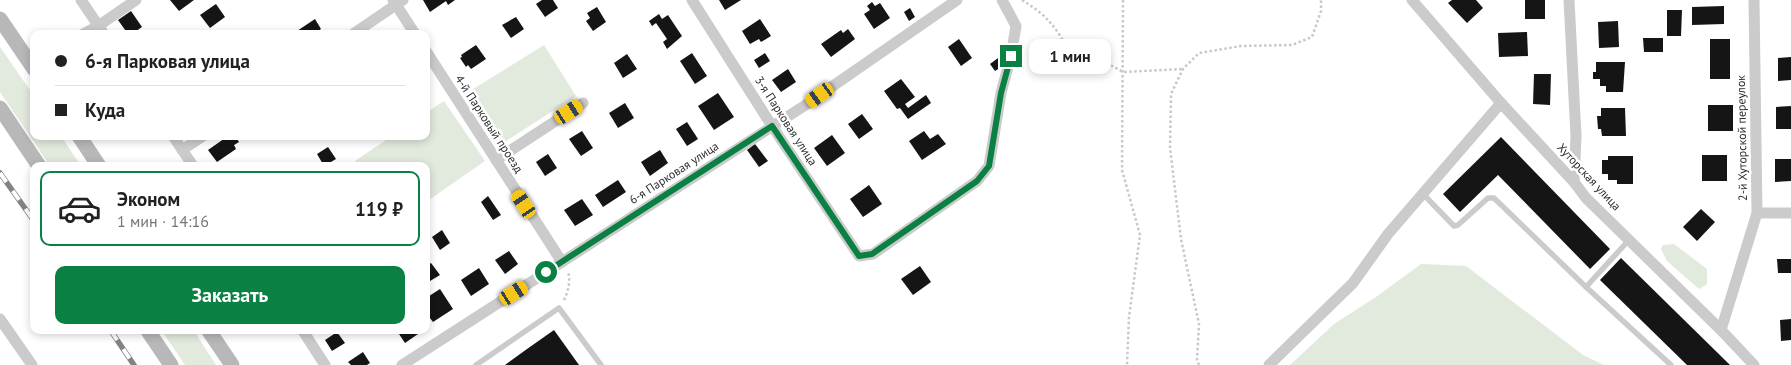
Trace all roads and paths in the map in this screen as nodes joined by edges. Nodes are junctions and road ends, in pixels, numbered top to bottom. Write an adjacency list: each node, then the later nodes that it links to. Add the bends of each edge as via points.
1 (81, 0): 14 (street)
2 (136, 0): 14 (street)
3 (692, 0): 24 (street, 3-я Парковая улица)
4 (957, 0): 24 (street, 6-я Парковая улица)
5 (1002, 0): 24 (street, 3-я Парковая улица, via 1016,26 989,166 977,181 872,254 859,256)
6 (1022, 0): 20 (path, via 1042,12 1068,50 1098,58)
7 (1123, 0): 20 (path)
8 (1321, 0): 19 (path, via 1321,11 1312,37 1292,45 1241,46 1199,53)
9 (1412, 0): 22 (street, Хуторская улица)
10 (1570, 0): 33 (street, via 1576,136)
11 (1754, 0): 35 (street, 2-й Хуторской переулок)
12 (397, 2): 15 (street); 16 (street)
13 (0, 19): 18 (main road)
14 (101, 30)
15 (359, 30)
16 (413, 30)
17 (430, 57): 29 (street, 4-й Парковый проезд)
18 (30, 61)
19 (1183, 69): 20 (path); 54 (path, via 1171,94 1170,148 1181,239 1199,324)
20 (1123, 72): 53 (path, via 1122,170 1140,234 1129,317)
21 (583, 103): 29 (street)
22 (1501, 104): 33 (street, Хуторская улица); 34 (street)
23 (0, 108): 30 (main road)
24 (772, 126): 38 (street, 6-я Парковая улица)
25 (82, 140): 31 (main road)
26 (176, 140): 28 (street)
27 (197, 140): 28 (street)
28 (182, 150): 32 (street)
29 (496, 160): 38 (street, 4-й Парковый проезд)
30 (36, 162)
31 (96, 162)
32 (190, 162)
33 (1574, 182): 37 (street, Хуторская улица)
34 (1423, 194): 39 (lane, via 1454,226 1488,198 1494,198); 55 (street, via 1388,234 1353,283)
35 (1758, 212): 36 (street); 42 (street, 2-й Хуторской переулок)
36 (1791, 213)
37 (1629, 240): 39 (lane); 42 (street, Хуторская улица)
38 (562, 262): 40 (path, via 570,275); 50 (street, 6-я Парковая улица)
39 (1586, 287): 56 (lane)
40 (560, 308): 51 (lane); 52 (lane)
41 (0, 319): 46 (street)
42 (1721, 330): 57 (street, Хуторская улица)
43 (150, 334): 47 (main road)
44 (211, 334): 48 (main road)
45 (305, 334): 49 (street)
46 (32, 365)
47 (171, 365)
48 (232, 365)
49 (325, 365)
50 (402, 365)
51 (476, 365)
52 (601, 365)
53 (1127, 365)
54 (1199, 365)
55 (1269, 365)
56 (1671, 365)
57 (1754, 365)

